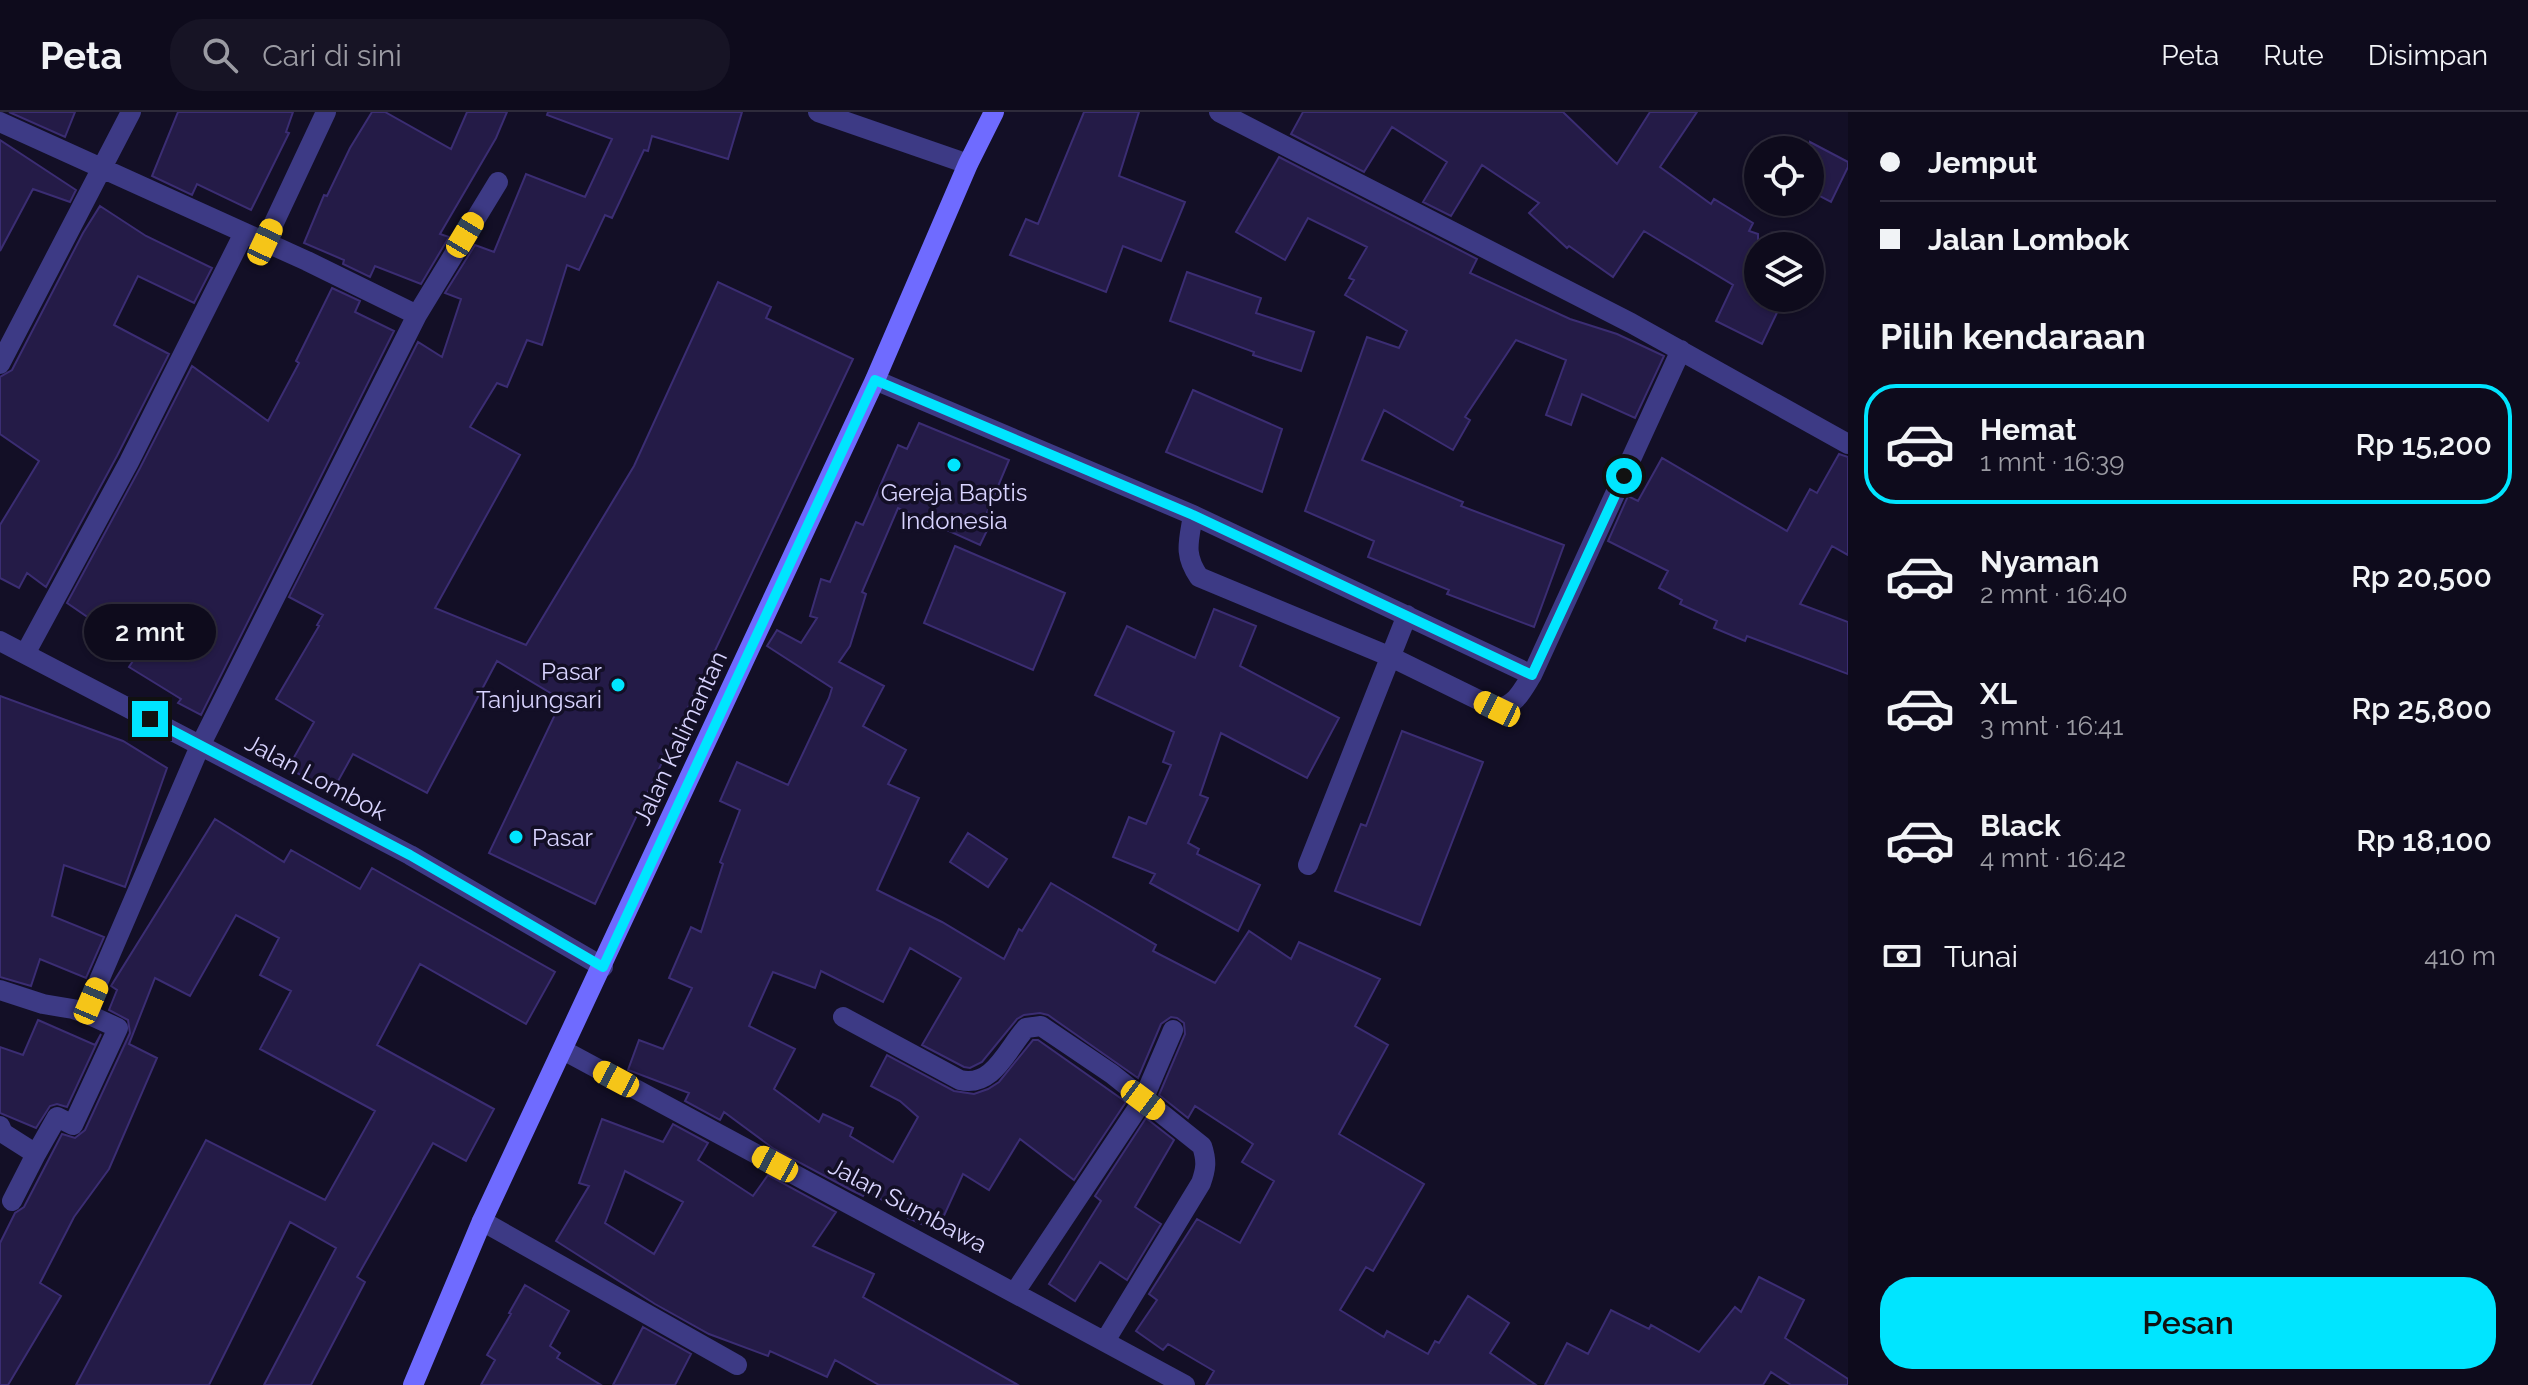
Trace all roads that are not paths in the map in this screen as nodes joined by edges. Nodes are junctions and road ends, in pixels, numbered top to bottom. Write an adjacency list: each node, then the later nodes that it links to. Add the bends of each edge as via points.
1 (131, 112): 8 (street)
2 (326, 112): 11 (street)
3 (818, 112): 7 (street)
4 (994, 112): 7 (street, Jalan Kalimantan)
5 (1219, 112): 13 (street)
6 (0, 122): 8 (street)
7 (968, 164): 15 (street, Jalan Kalimantan)
8 (101, 170): 10 (street); 14 (street)
9 (498, 182): 12 (street)
10 (244, 233): 11 (street); 20 (street)
11 (265, 242): 12 (street)
12 (417, 315): 23 (street)
13 (1681, 350): 16 (street); 22 (street)
14 (0, 364)
15 (875, 380): 17 (street); 25 (street, Jalan Kalimantan)
16 (1848, 444)
17 (1193, 515): 18 (street); 21 (street, via 1187,551 1199,577)
18 (1407, 615): 21 (street); 22 (street)
19 (0, 641): 20 (street, Jalan Lombok)
20 (25, 654): 23 (street, Jalan Lombok)
21 (1391, 657): 22 (street, via 1497,709 1517,699); 24 (street)
22 (1532, 675)
23 (200, 746): 25 (street, Jalan Lombok, via 410,855); 27 (street)
24 (1308, 865)
25 (603, 967): 30 (street, Jalan Kalimantan)
26 (0, 990): 27 (street)
27 (85, 1013): 33 (street, via 118,1028 73,1125 57,1117)
28 (843, 1017): 31 (street, via 969,1082 990,1074 1026,1028 1041,1026)
29 (1173, 1030): 31 (street)
30 (563, 1050): 35 (street, Jalan Kalimantan); 36 (street, Jalan Sumbawa)
31 (1143, 1100): 36 (street); 37 (street, via 1202,1146 1206,1169)
32 (0, 1126): 33 (street)
33 (36, 1154): 34 (street)
34 (12, 1201)
35 (482, 1221): 38 (street); 39 (street, Jalan Kalimantan)
36 (1015, 1292): 37 (street, Jalan Sumbawa)
37 (1105, 1341): 40 (street, Jalan Sumbawa)
38 (737, 1365)
39 (413, 1385)
40 (1185, 1385)

